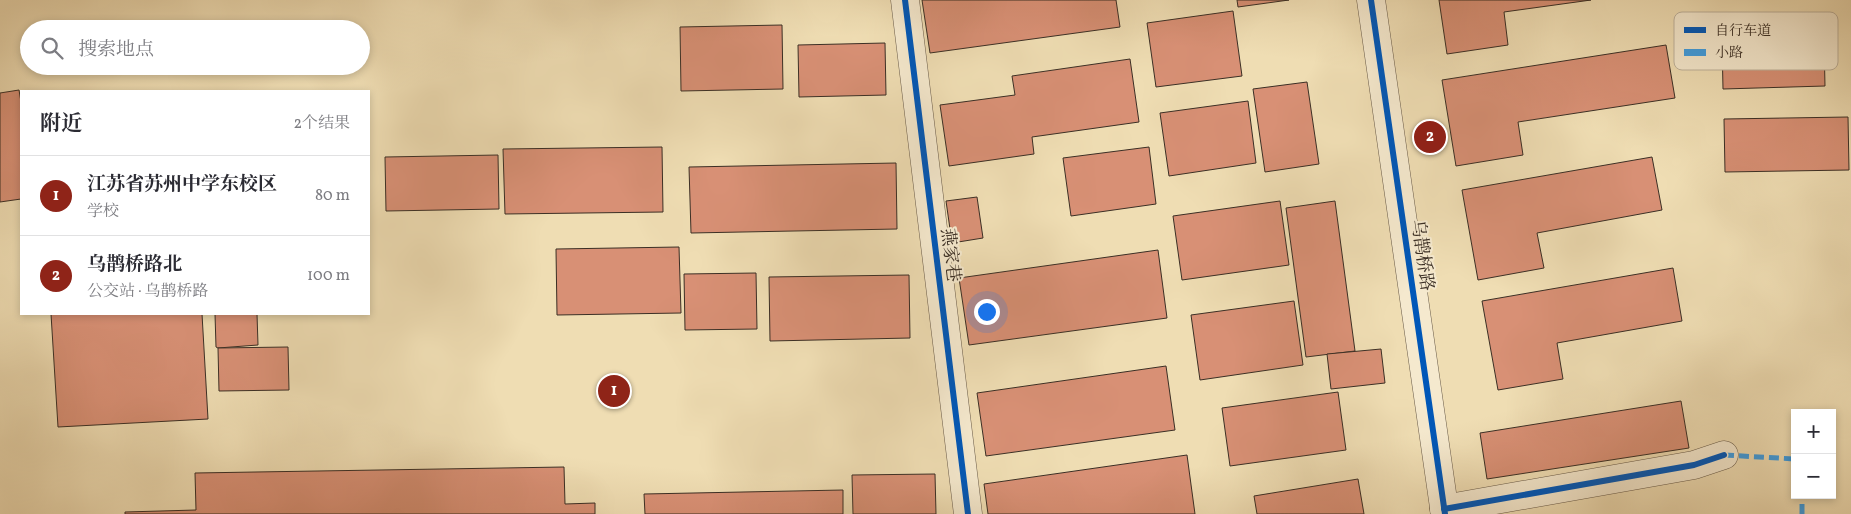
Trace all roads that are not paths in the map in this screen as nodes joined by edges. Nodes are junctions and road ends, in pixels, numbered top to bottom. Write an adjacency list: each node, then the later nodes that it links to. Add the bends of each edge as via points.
1 (904, 0): 5 (street, 燕家巷)
2 (1371, 0): 4 (street, 乌鹊桥路)
3 (1724, 455): 4 (street, via 1694,465)
4 (1445, 511)
5 (968, 514)

